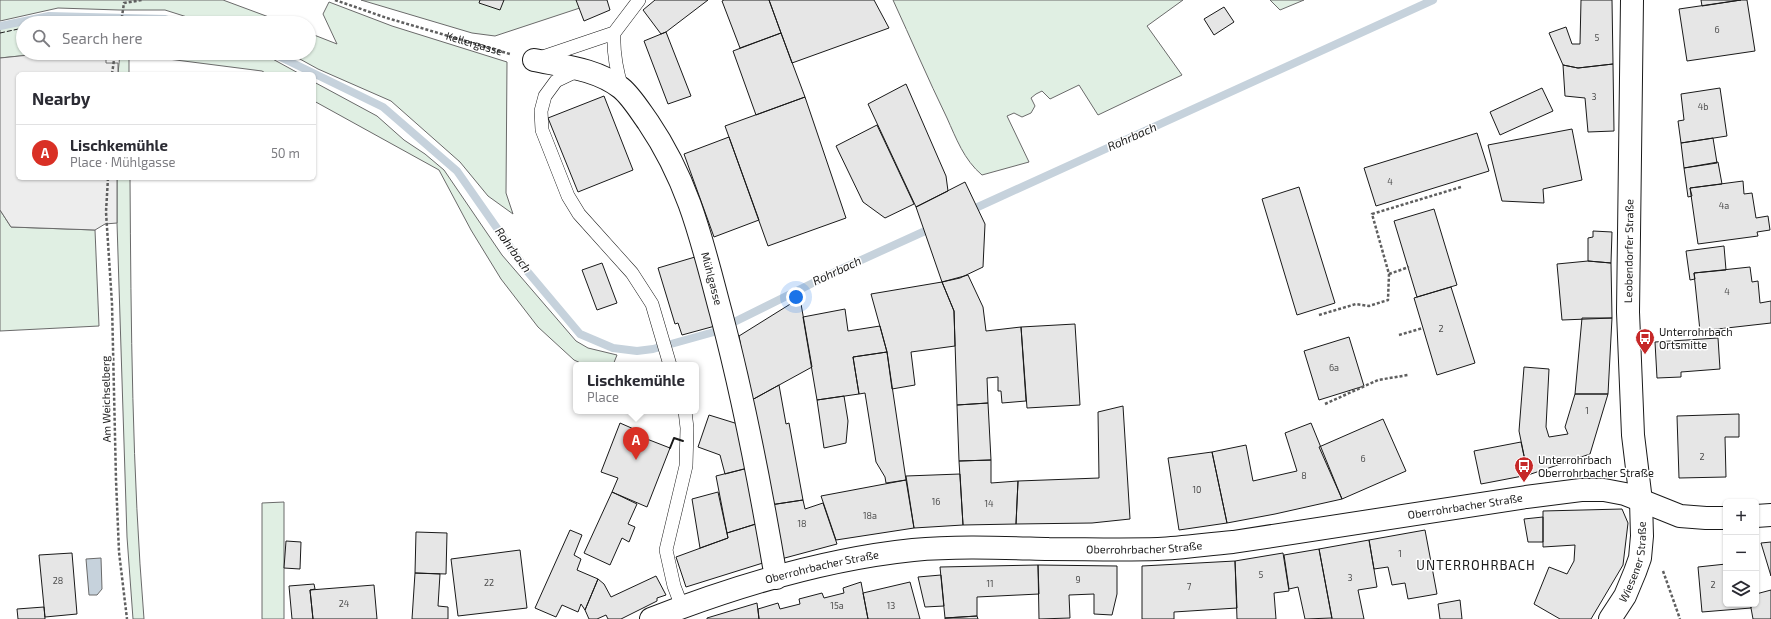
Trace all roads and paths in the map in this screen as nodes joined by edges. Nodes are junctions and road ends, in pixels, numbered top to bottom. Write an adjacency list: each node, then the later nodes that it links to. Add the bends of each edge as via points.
1 (142, 0): 5 (path, via 124,3)
2 (335, 0): 8 (path, Kellergasse, via 387,18)
3 (639, 0): 6 (lane)
4 (1632, 0): 23 (main road, Leobendorfer Straße, via 1628,312 1633,435)
5 (122, 16)
6 (614, 33): 8 (lane); 11 (lane, via 615,67)
7 (114, 60): 10 (path)
8 (534, 60): 9 (main road, Mühlgasse)
9 (579, 70): 11 (main road, Mühlgasse, via 611,81); 19 (lane, via 556,81 545,96 541,111 542,130 572,202 590,227 632,273 652,304)
10 (112, 72)
11 (623, 89): 28 (main road, Mühlgasse, via 665,147 680,178 703,242 730,345 753,451)
12 (108, 180): 30 (path, Am Weichselberg, via 106,212 112,304 116,480 119,552)
13 (1461, 187): 15 (path, via 1372,214)
14 (1409, 267): 15 (path)
15 (1389, 274): 16 (path, via 1388,300 1369,306 1356,304)
16 (1320, 315)
17 (1423, 328): 18 (path)
18 (1399, 335)
19 (669, 362)
20 (1408, 375): 21 (path, via 1378,380)
21 (1325, 404)
22 (685, 414): 29 (lane, via 686,466 666,550 674,586)
23 (1641, 501): 26 (main road, Oberrohrbacher Straße, via 1680,516); 27 (main road, Wiesener Straße); 28 (main road, Oberrohrbacher Straße, via 1625,494 1604,490 1581,490 1233,542 1159,549 970,547 915,550 857,558)
24 (1771, 515): 25 (main road)
25 (1759, 516)
26 (1723, 518)
27 (1642, 536): 32 (main road, Wiesener Straße, via 1640,558 1635,572 1625,596); 33 (path, via 1665,575)
28 (776, 578): 29 (main road, Oberrohrbacher Straße)
29 (682, 607): 31 (main road, Oberrohrbacher Straße)
30 (126, 619)
31 (651, 619)
32 (1610, 619)
33 (1680, 619)

